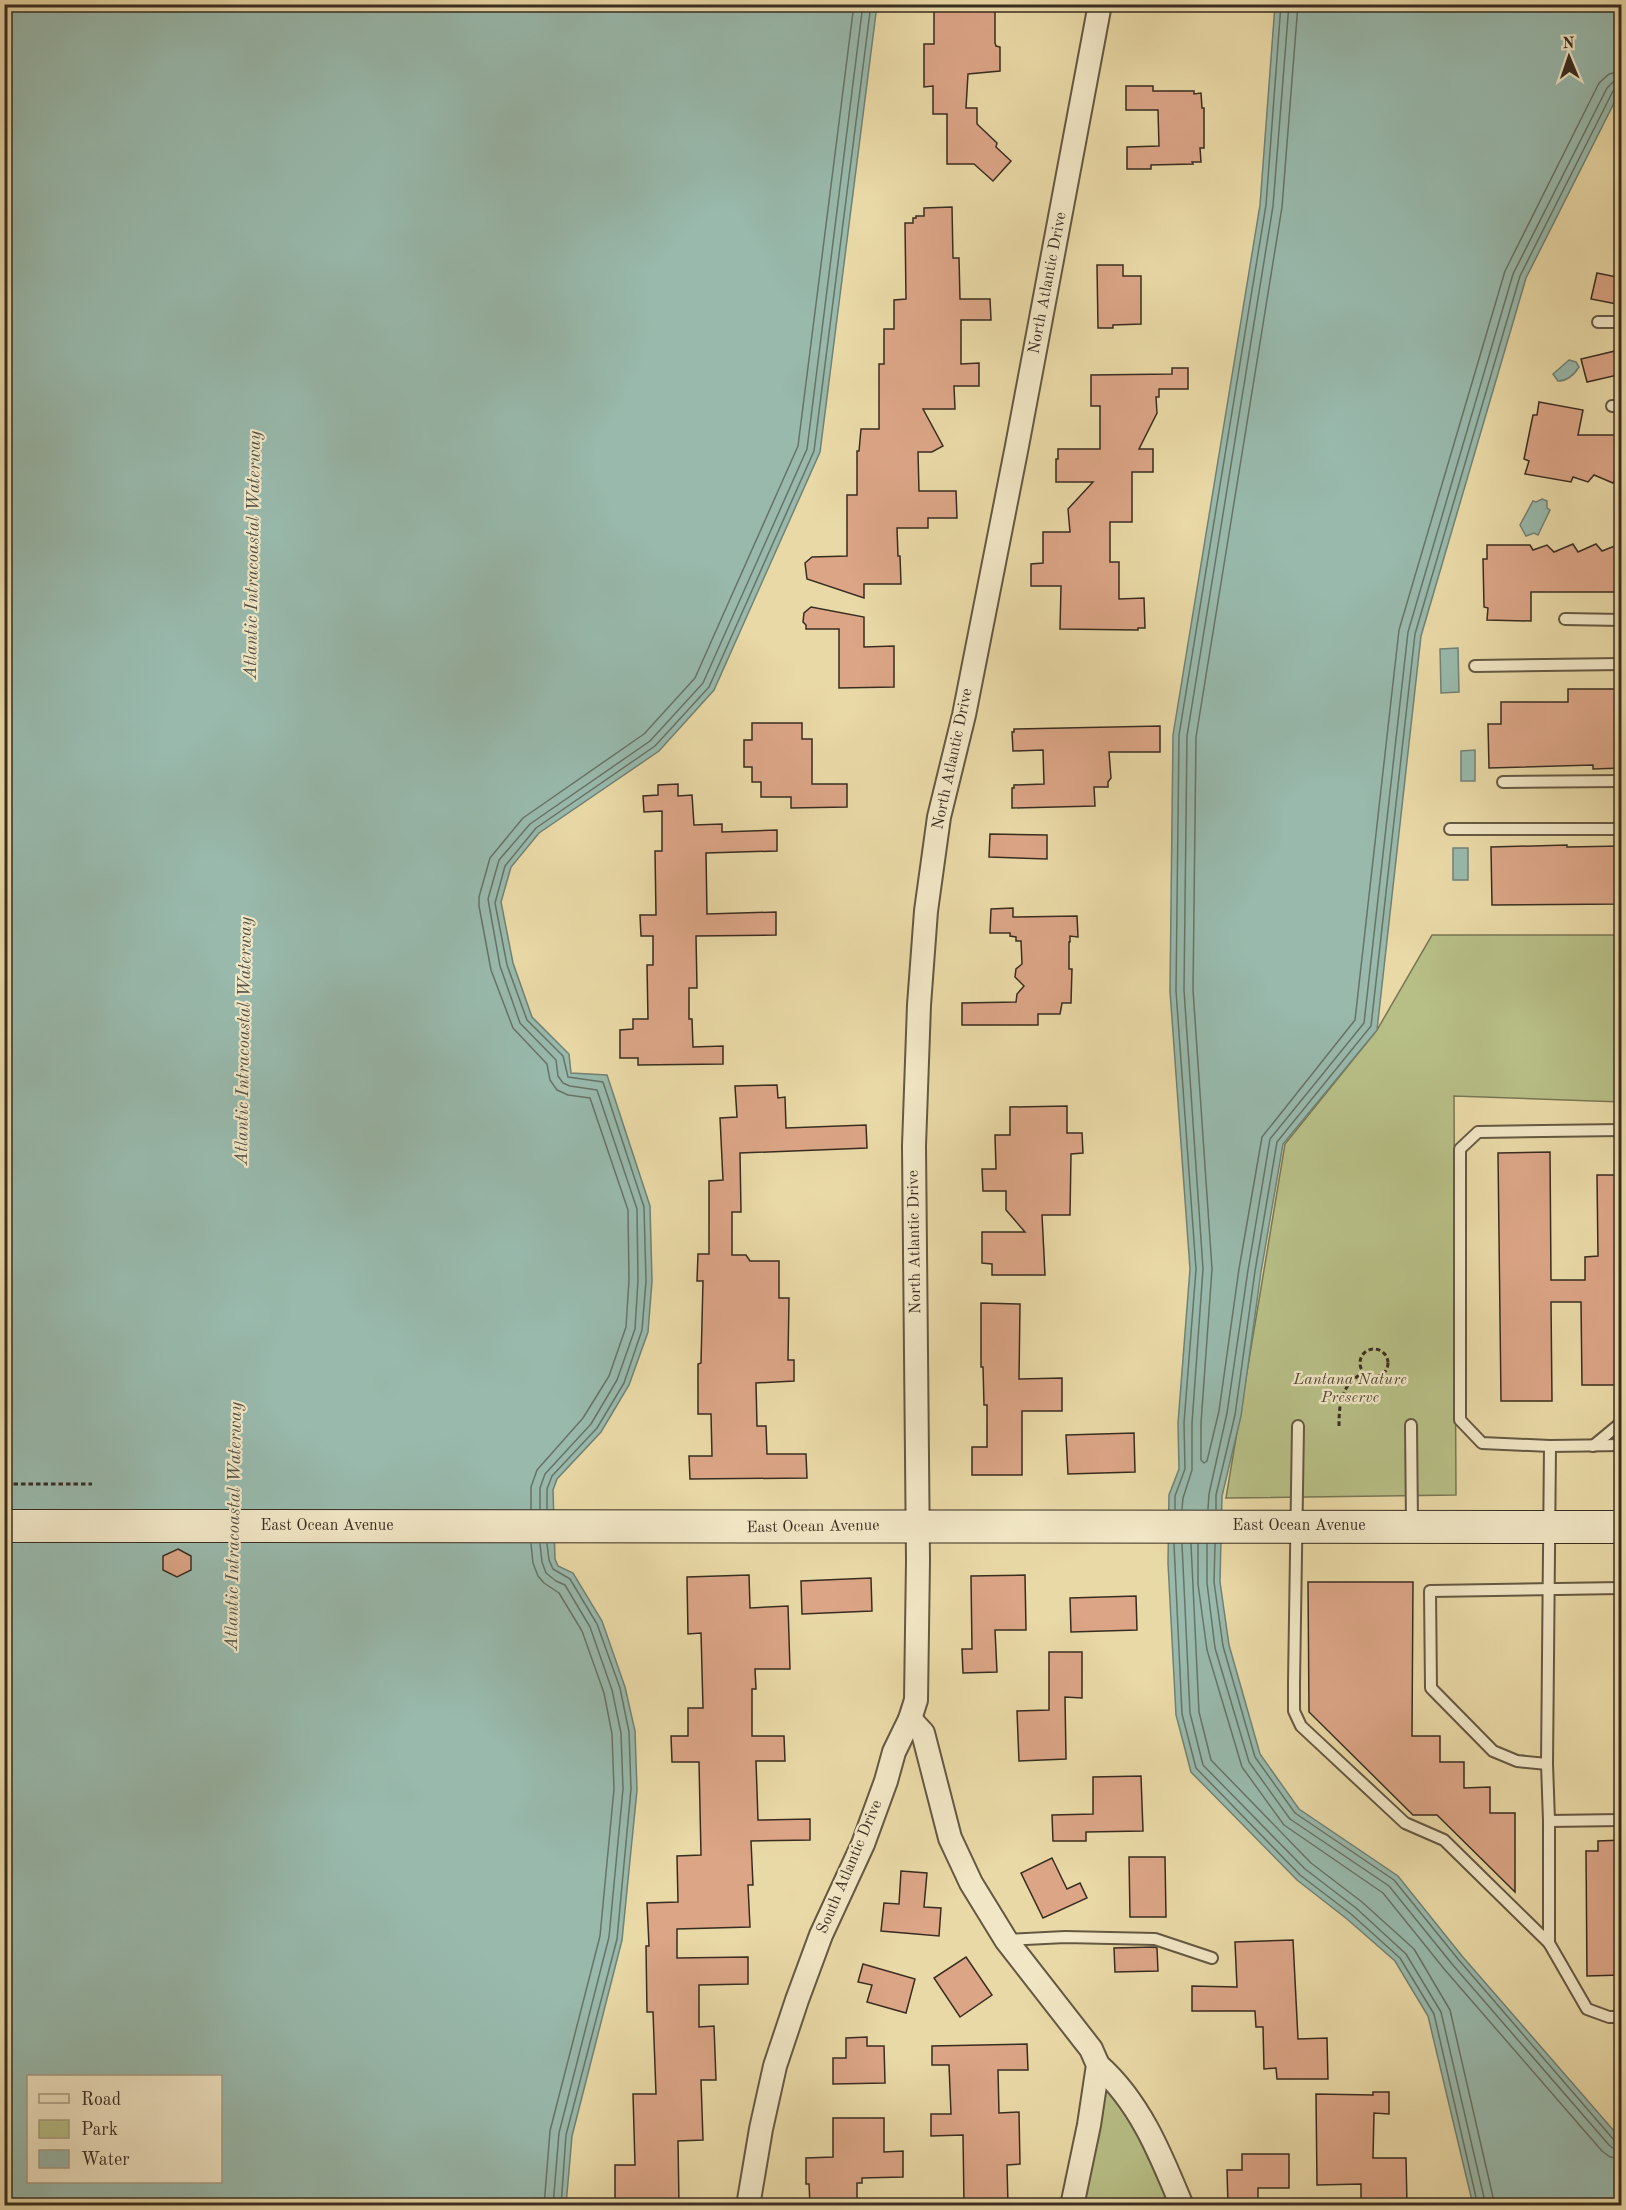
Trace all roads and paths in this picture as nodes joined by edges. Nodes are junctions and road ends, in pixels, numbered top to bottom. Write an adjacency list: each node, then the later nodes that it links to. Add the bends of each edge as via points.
1 (1100, 4): 24 (street, North Atlantic Drive, via 1019,435 939,817 926,911 914,1146)
2 (1598, 322): 3 (lane)
3 (1622, 322)
4 (1565, 619): 5 (lane)
5 (1622, 620)
6 (1622, 664): 7 (lane)
7 (1476, 666)
8 (1622, 781): 9 (lane)
9 (1503, 782)
10 (1450, 829): 11 (lane)
11 (1622, 830)
12 (1622, 1130): 19 (lane, via 1478,1132 1460,1149 1460,1420 1482,1443)
13 (1364, 1373): 13 (path, via 1359,1361 1364,1353 1371,1349 1384,1353 1388,1365 1384,1373 1376,1377); 17 (path, via 1353,1379 1343,1393)
14 (1622, 1422): 20 (lane)
15 (1411, 1425): 26 (lane)
16 (1298, 1426): 25 (lane)
17 (1339, 1426)
18 (1622, 1445): 20 (lane)
19 (1550, 1446): 20 (lane); 27 (lane)
20 (1593, 1446)
21 (4, 1484): 22 (path)
22 (92, 1484)
23 (4, 1526): 24 (main road, East Ocean Avenue, bridge)
24 (917, 1526): 25 (main road, East Ocean Avenue); 31 (street, South Atlantic Drive, via 916,1684)
25 (1298, 1526): 26 (main road, East Ocean Avenue); 36 (lane, via 1294,1711 1301,1726 1405,1823 1444,1840)
26 (1412, 1526): 27 (main road, East Ocean Avenue)
27 (1548, 1526): 28 (main road, East Ocean Avenue); 30 (lane)
28 (1622, 1527)
29 (1622, 1588): 30 (lane)
30 (1548, 1589): 32 (lane); 32 (lane, via 1430,1591 1431,1688 1493,1751 1517,1761)
31 (910, 1719): 35 (street, via 923,1732 950,1838 971,1883); 40 (street, South Atlantic Drive, via 894,1752 863,1844 821,1935 797,2000 775,2066)
32 (1547, 1764): 34 (lane)
33 (1622, 1820): 34 (lane)
34 (1549, 1821): 36 (lane)
35 (1006, 1940): 37 (lane, via 1155,1939); 39 (street, via 1091,2049)
36 (1549, 1943): 38 (lane, via 1587,2009 1609,2018)
37 (1212, 1958)
38 (1622, 2017)
39 (1098, 2065): 41 (street); 42 (street, via 1114,2079 1140,2116)
40 (748, 2205)
41 (1072, 2205)
42 (1182, 2205)

